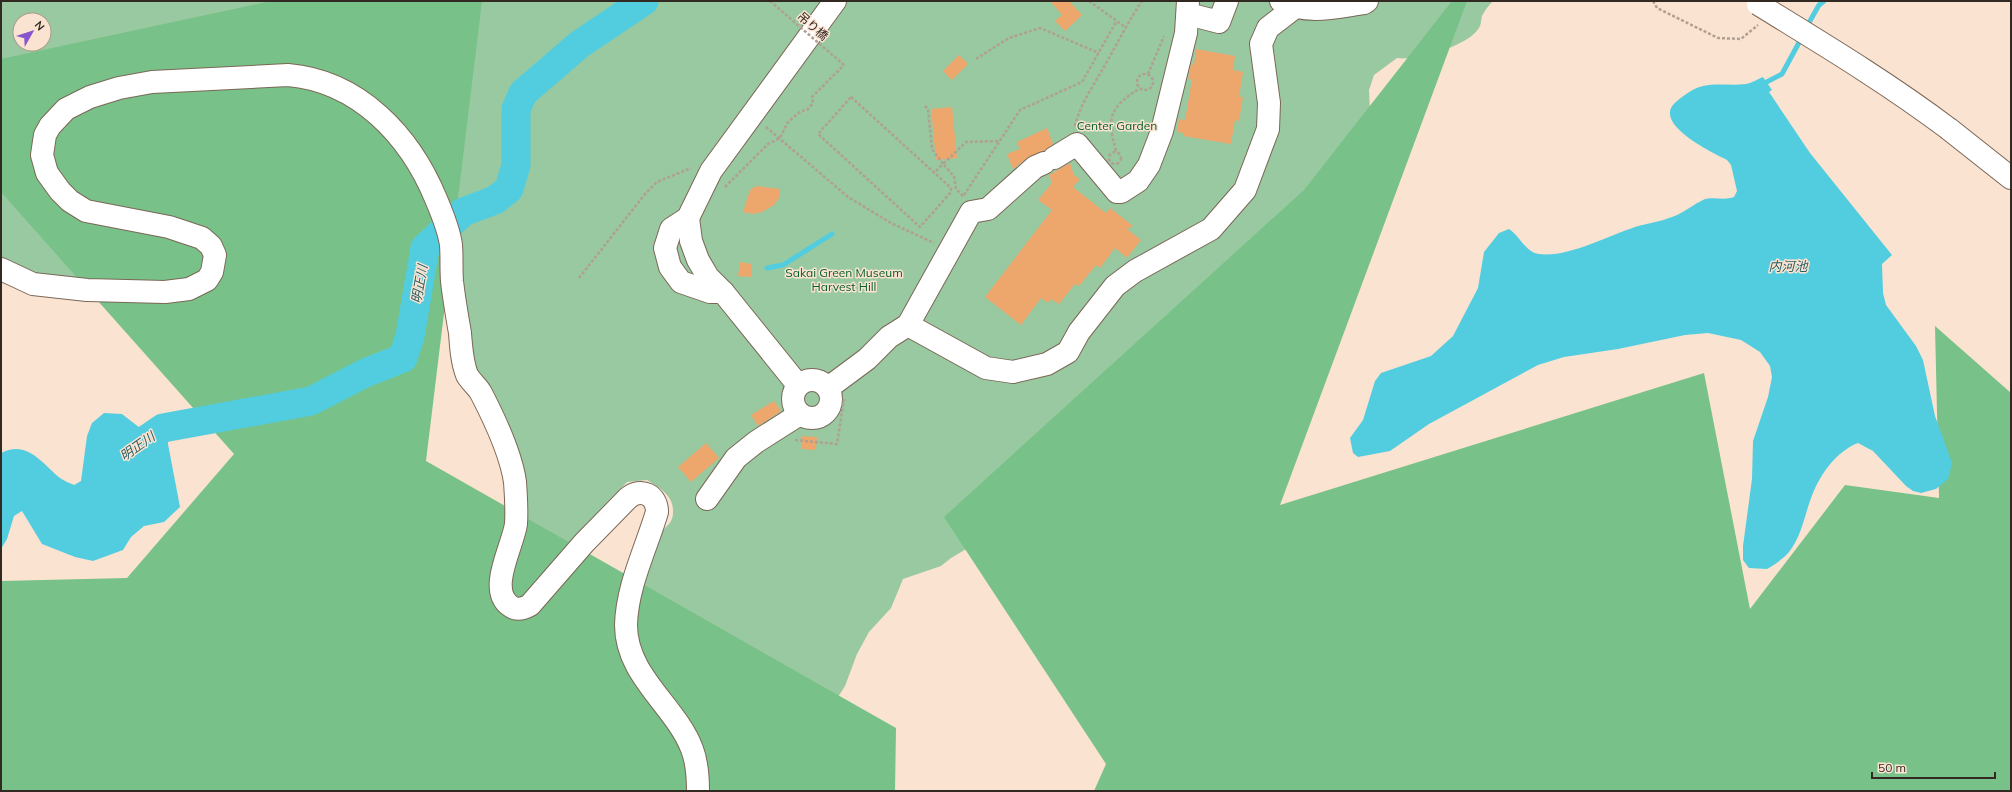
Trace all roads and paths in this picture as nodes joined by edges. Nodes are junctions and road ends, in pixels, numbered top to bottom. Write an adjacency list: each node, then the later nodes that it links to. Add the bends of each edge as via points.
1 (770, 1): 17 (path, 吊り橋, bridge, via 844,65 812,97 813,103 807,110 800,111 788,122)
2 (835, 1): 23 (street, via 711,172)
3 (1089, 1): 11 (path)
4 (1142, 1): 12 (path)
5 (1227, 1): 9 (street, via 1219,22)
6 (1367, 1): 8 (street, via 1319,9)
7 (1653, 1): 10 (path, via 1657,8 1718,38 1741,39)
8 (1287, 4): 31 (street, via 1268,28 1261,44 1269,103 1268,129 1245,190 1211,229 1115,286 1079,332 1068,352 1046,364 1014,372 986,368)
9 (1188, 8): 19 (street, via 1186,33 1162,131 1149,165 1138,181 1117,192)
10 (1757, 9): 24 (street, bridge, via 1882,81)
11 (1116, 22): 12 (path); 13 (path)
12 (1124, 27): 19 (path, via 1077,115 1074,129)
13 (1099, 53): 14 (path, via 1040,28 1009,38); 18 (path, via 1082,82 1020,110)
14 (976, 59)
15 (1140, 88): 15 (path, via 1148,90 1152,87 1153,79 1150,75 1145,73 1140,76 1137,80); 20 (path, via 1120,103 1112,117 1110,126)
16 (925, 106): 21 (path, via 928,109 932,149)
17 (780, 138): 23 (path, via 768,144 726,187 717,187); 27 (path, via 848,197 892,223)
18 (1000, 141): 21 (path, via 966,142); 25 (path)
19 (1077, 144): 25 (street, via 1035,167 988,209)
20 (1116, 151)
21 (943, 164): 22 (path); 25 (path, via 954,176 956,190)
22 (934, 173): 22 (path, via 951,188 951,192 920,227 818,134 852,97)
23 (699, 175): 26 (street); 29 (path, via 656,182)
24 (2011, 178)
25 (967, 204): 27 (street)
26 (688, 218): 30 (street, via 691,241 698,260 708,277); 30 (street, via 671,229 665,248 670,267 681,282 710,292)
27 (950, 250): 31 (street)
28 (1, 269): 38 (street, via 33,284 87,290 165,292 189,289 208,280 215,255 212,246 202,238 149,222 86,211 70,201 47,173 42,155 44,140 50,126 66,109 90,97 135,85 288,75 334,86 370,107 404,142 421,167 439,206 450,240 461,352 468,376 492,415 514,480 517,502 516,526 501,580 504,600 516,609 530,605 584,543 632,494 640,492 651,497 655,501 657,512 629,598 626,626 636,665 676,721 692,750)
29 (579, 278)
30 (723, 292): 33 (street)
31 (908, 325): 32 (street, via 889,337 867,359)
32 (848, 373): 34 (street); 36 (path, via 837,444 794,440)
33 (798, 385): 34 (street, via 814,379); 35 (street, via 792,397)
34 (828, 388): 35 (street, via 831,401 825,413 813,418)
35 (800, 414): 36 (street)
36 (781, 427): 37 (street, via 736,458)
37 (707, 499)
38 (698, 791)

